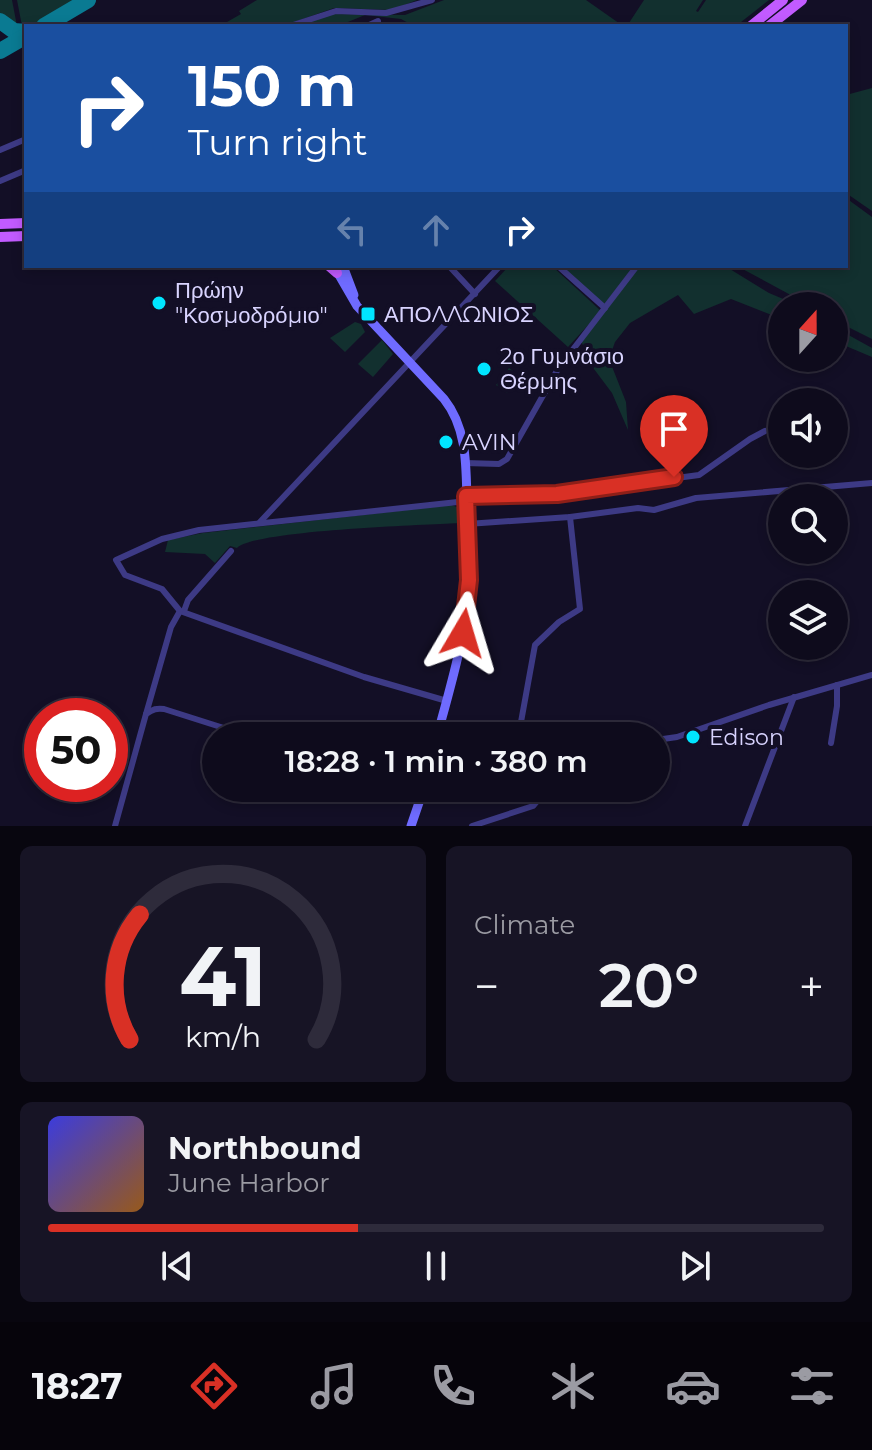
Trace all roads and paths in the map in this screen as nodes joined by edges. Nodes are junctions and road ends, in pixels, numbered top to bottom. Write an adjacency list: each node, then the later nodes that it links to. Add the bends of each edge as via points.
1 (432, 0): 5 (street, via 386,13 336,11)
2 (783, 0): 7 (main road)
3 (802, 0): 8 (main road)
4 (378, 21): 6 (street)
5 (296, 24)
6 (371, 24)
7 (753, 24)
8 (772, 24)
9 (24, 140): 10 (street)
10 (0, 150)
11 (24, 171): 12 (street)
12 (0, 181)
13 (24, 223): 14 (main road)
14 (0, 224)
15 (24, 236): 16 (main road)
16 (0, 237)
17 (336, 268): 24 (main road, via 360,309)
18 (451, 268): 22 (street)
19 (498, 268): 22 (street)
20 (560, 268): 23 (street)
21 (635, 268): 23 (street)
22 (475, 294): 24 (street)
23 (605, 308): 26 (street, via 568,354 505,461)
24 (411, 362): 26 (main road, via 454,413); 31 (street)
25 (765, 431): 28 (street, via 699,475)
26 (465, 460): 28 (main road)
27 (872, 483): 29 (street, via 696,498 654,510)
28 (467, 501): 30 (main road); 31 (street)
29 (570, 517): 30 (street); 41 (street, via 580,609 535,645)
30 (467, 521): 37 (main road, via 468,598)
31 (260, 522): 33 (street, via 175,535 116,560 125,575 162,589)
32 (231, 551): 33 (street)
33 (182, 611): 37 (street); 38 (street, via 171,627)
34 (872, 675): 35 (street)
35 (837, 685): 36 (street); 43 (street)
36 (794, 697): 42 (street); 49 (street)
37 (447, 701): 40 (main road)
38 (153, 707): 39 (street); 46 (street, via 146,714)
39 (203, 722)
40 (441, 722)
41 (518, 722)
42 (670, 738)
43 (831, 743)
44 (419, 802): 47 (main road)
45 (536, 802): 48 (street)
46 (115, 826)
47 (411, 826)
48 (472, 826)
49 (745, 826)

